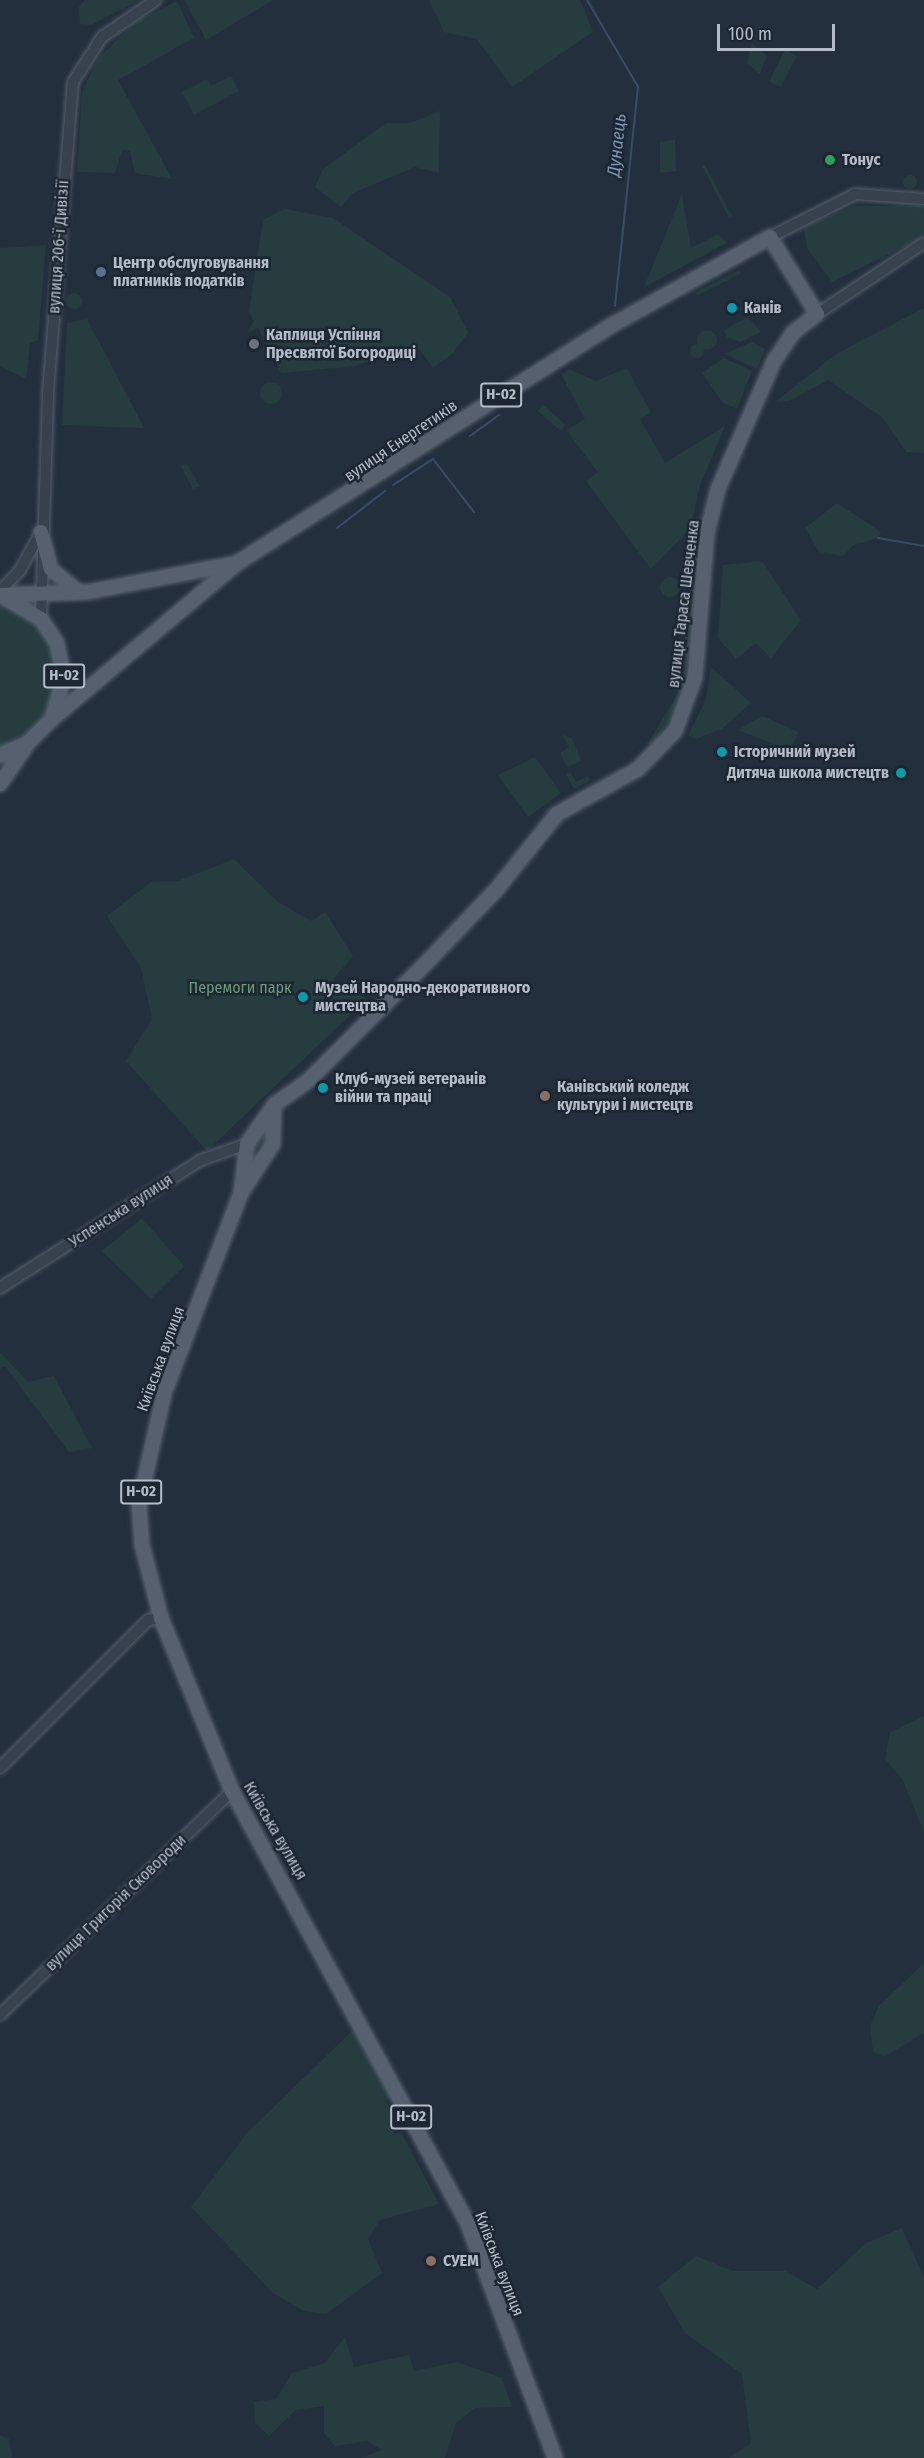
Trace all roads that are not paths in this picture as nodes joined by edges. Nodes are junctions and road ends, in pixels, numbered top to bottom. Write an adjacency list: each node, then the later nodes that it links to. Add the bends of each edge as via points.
1 (156, 0): 6 (street, вулиця 206-ї Дивізії, via 102,37 73,82)
2 (924, 199): 3 (street, via 855,194)
3 (770, 237): 5 (main road); 7 (main road, вулиця Енергетиків / Н-02, via 614,324)
4 (924, 243): 5 (street, вулиця Тараса Шевченка)
5 (817, 314): 16 (main road, вулиця Тараса Шевченка, via 793,333 774,361 718,489 707,533 695,677 687,709 653,756 557,814 497,889)
6 (41, 532): 8 (main road, via 51,569 63,584); 9 (street, вулиця 206-ї Дивізії, via 20,570); 10 (street, вулиця 206-ї Дивізії)
7 (237, 564): 8 (main road, вулиця Енергетиків / Н-02); 12 (main road, вулиця Енергетиків / Н-02)
8 (79, 592): 10 (main road, вулиця Енергетиків / Н-02)
9 (0, 594): 10 (main road, вулиця Енергетиків / Н-02); 11 (main road, Н-02)
10 (43, 594): 11 (street, вулиця 206-ї Дивізії)
11 (41, 619): 12 (main road, Н-02, via 57,643 64,677)
12 (52, 719): 13 (main road, Н-02)
13 (28, 743): 14 (main road, Н-02); 15 (main road)
14 (0, 755)
15 (0, 784)
16 (274, 1109): 17 (main road); 18 (main road, Київська вулиця / Н-02, via 273,1144)
17 (247, 1144): 18 (main road, Київська вулиця / Н-02); 19 (street, Успенська вулиця, via 201,1160)
18 (241, 1193): 20 (main road, Київська вулиця / Н-02, via 150,1442 139,1528)
19 (0, 1288)
20 (160, 1618): 21 (street, via 148,1620); 22 (main road, Київська вулиця / Н-02)
21 (0, 1768)
22 (232, 1791): 23 (street, вулиця Григорія Сковороди); 24 (main road, Київська вулиця / Н-02, via 468,2224)
23 (0, 2015)
24 (555, 2458)

